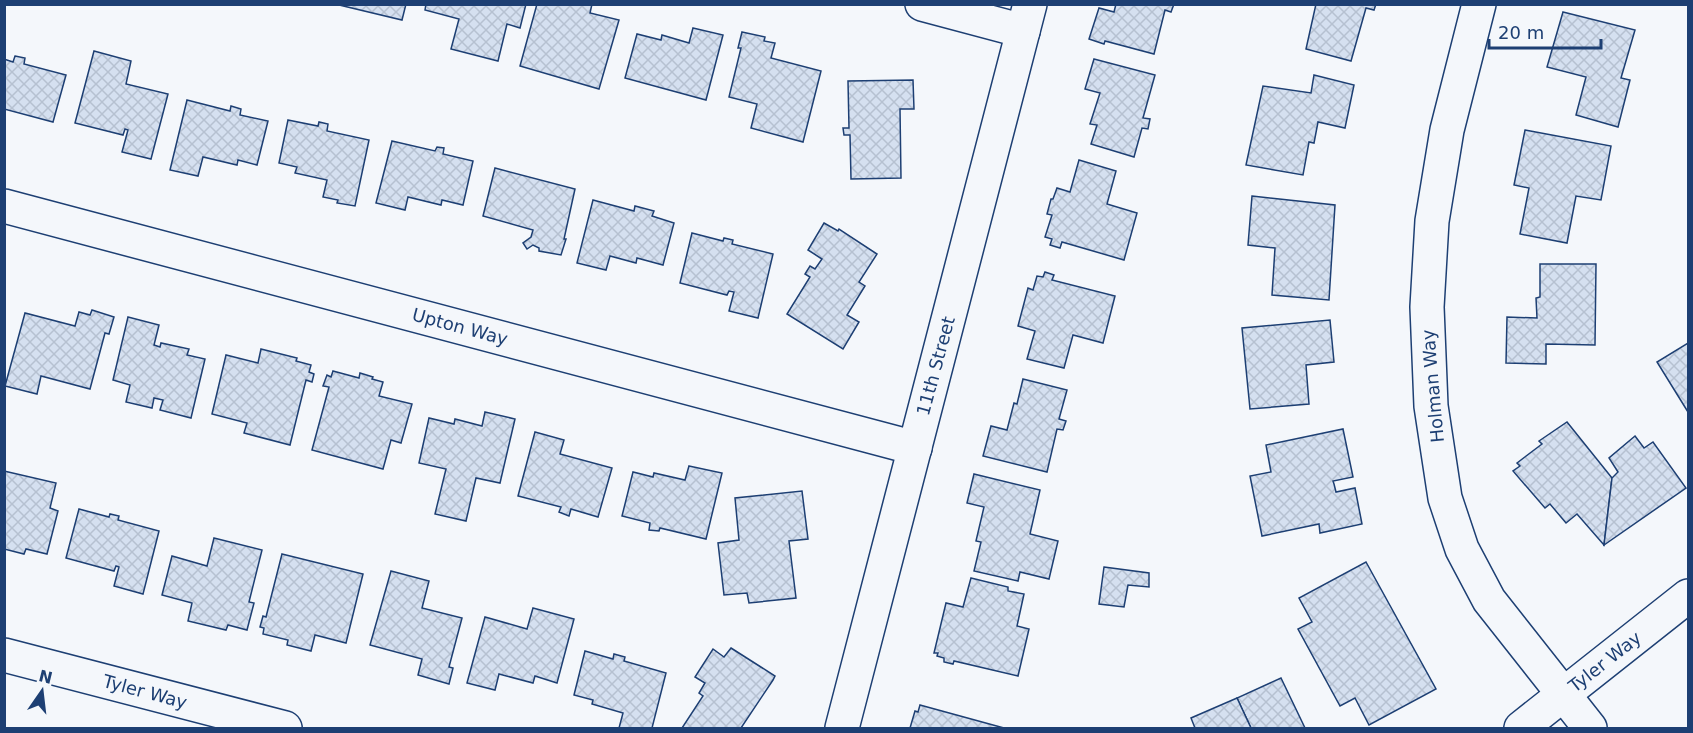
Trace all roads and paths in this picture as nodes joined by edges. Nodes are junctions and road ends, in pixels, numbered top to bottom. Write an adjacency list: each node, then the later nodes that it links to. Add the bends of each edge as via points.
1 (922, 4): 3 (street)
2 (1479, 4): 8 (street, Holman Way, via 1447,130 1432,221 1427,307 1431,406 1445,498 1462,549 1489,600)
3 (1026, 18): 5 (street, 11th Street)
4 (4, 206): 5 (street, Upton Way)
5 (915, 448): 10 (street, 11th Street)
6 (1689, 596): 8 (street, Tyler Way)
7 (4, 655): 9 (street, Tyler Way)
8 (1563, 695): 11 (street, Tyler Way); 12 (street, Holman Way)
9 (285, 729)
10 (842, 729)
11 (1521, 729)
12 (1590, 729)

